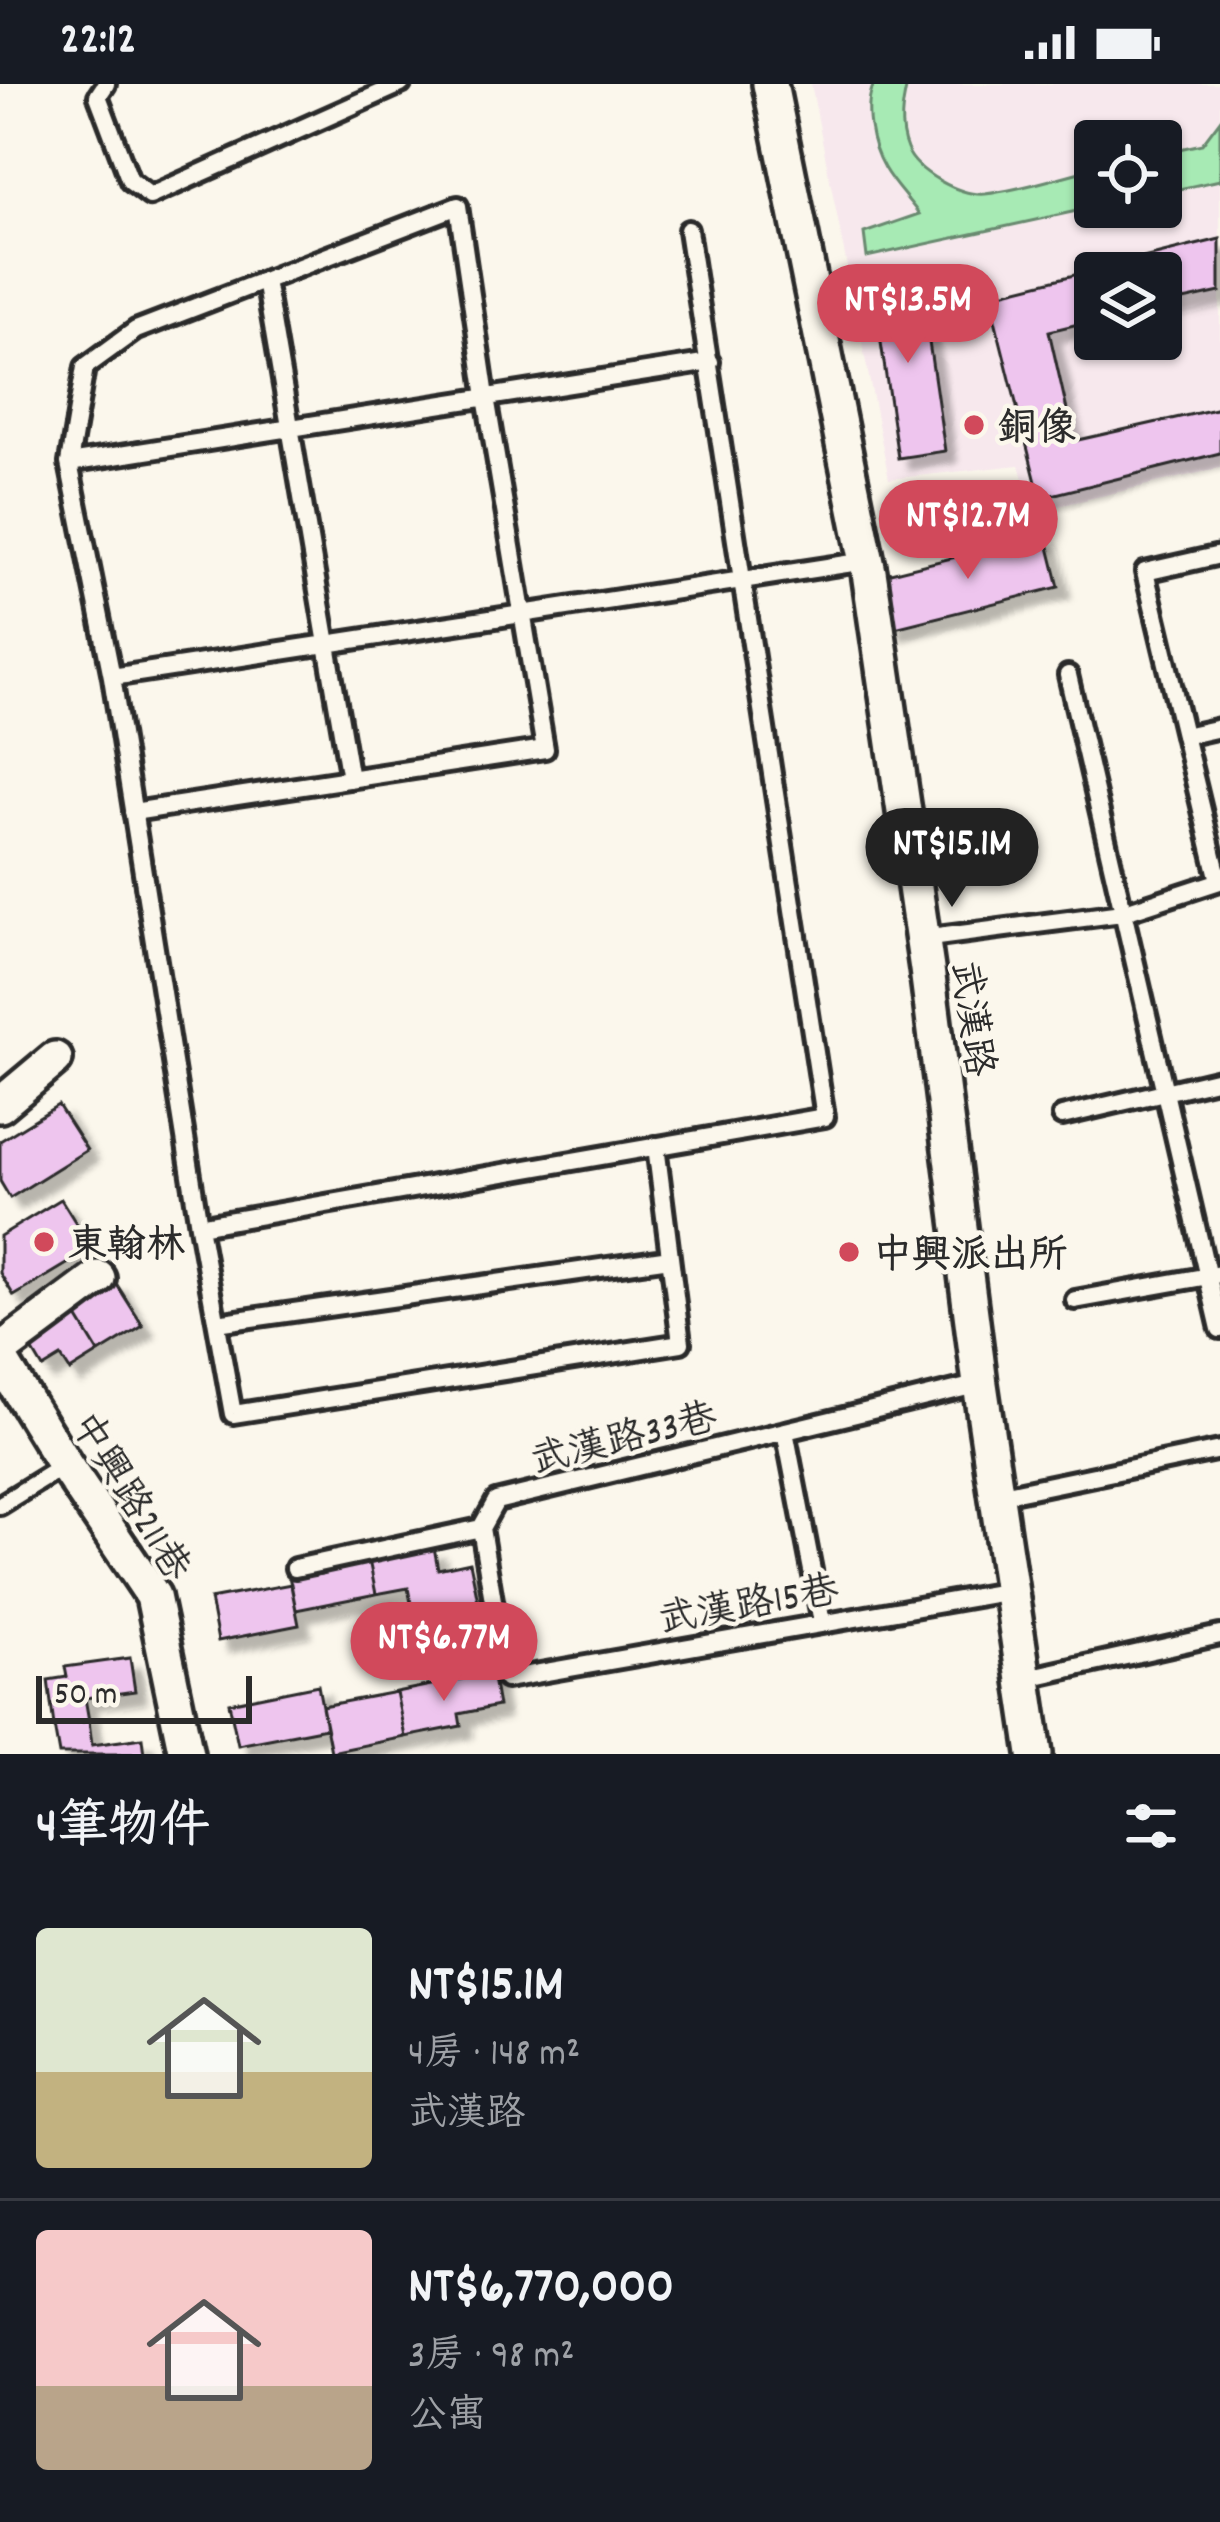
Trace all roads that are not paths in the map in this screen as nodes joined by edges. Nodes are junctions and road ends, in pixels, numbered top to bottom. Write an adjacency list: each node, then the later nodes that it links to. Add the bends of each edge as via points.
1 (106, 84): 2 (lane, via 98,96 130,181 150,196)
2 (401, 84)
3 (770, 84): 11 (street, 武漢路)
4 (688, 230): 6 (lane)
5 (266, 280): 7 (lane, via 458,206); 8 (lane); 9 (lane, via 136,330 85,367)
6 (710, 362): 7 (lane); 12 (lane)
7 (486, 397): 8 (lane); 13 (lane)
8 (291, 428): 9 (lane); 14 (lane)
9 (70, 463): 16 (lane)
10 (1220, 555): 18 (lane, via 1145,572)
11 (866, 561): 12 (lane); 23 (street, 武漢路)
12 (740, 581): 13 (lane); 29 (lane, via 825,1117)
13 (522, 614): 14 (lane); 19 (lane, via 545,749)
14 (328, 644): 16 (lane); 19 (lane)
15 (1068, 674): 22 (lane)
16 (112, 677): 20 (lane)
17 (1220, 728): 18 (lane)
18 (1184, 736): 21 (lane)
19 (350, 778): 20 (lane)
20 (133, 812): 30 (lane)
21 (1220, 881): 22 (lane)
22 (1123, 913): 23 (lane); 26 (lane)
23 (922, 939): 38 (street, 武漢路)
24 (55, 1060): 27 (street)
25 (1220, 1079): 26 (lane)
26 (1164, 1092): 28 (lane); 32 (lane)
27 (0, 1105)
28 (1062, 1116)
29 (656, 1146): 30 (lane); 31 (lane)
30 (200, 1226): 35 (lane)
31 (670, 1258): 35 (lane); 35 (lane, via 681,1343 233,1414)
32 (1214, 1275): 34 (lane); 36 (lane)
33 (98, 1278): 37 (street)
34 (1075, 1300)
35 (217, 1322)
36 (1220, 1329)
37 (0, 1355): 41 (street, 中興路211巷)
38 (980, 1384): 39 (lane, 武漢路33巷); 42 (street, 武漢路)
39 (785, 1431): 44 (lane, 武漢路33巷, via 496,1501); 47 (lane)
40 (1220, 1450): 42 (lane)
41 (65, 1465): 43 (lane); 50 (street, 中興路211巷, via 152,1596)
42 (997, 1496): 46 (street, 武漢路)
43 (0, 1505)
44 (481, 1528): 45 (lane, 武漢路33巷); 47 (lane, 武漢路15巷, via 506,1678)
45 (295, 1568)
46 (1010, 1591): 47 (lane, 武漢路15巷); 49 (street, 武漢路)
47 (821, 1622)
48 (1220, 1635): 49 (lane)
49 (1023, 1679): 51 (street, 武漢路)
50 (186, 1754)
51 (1035, 1754)

